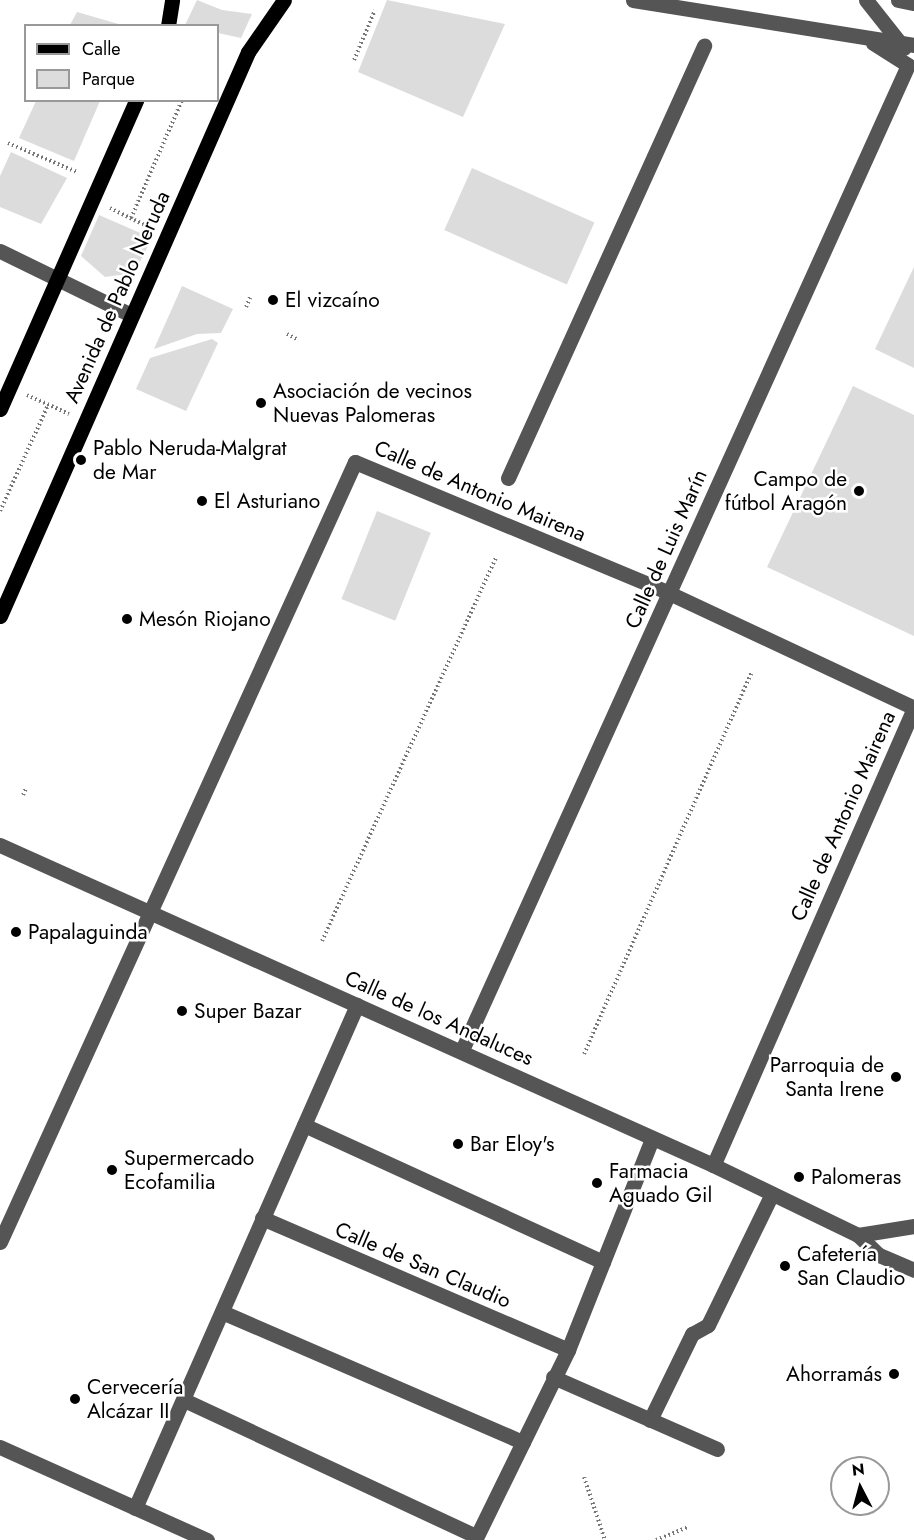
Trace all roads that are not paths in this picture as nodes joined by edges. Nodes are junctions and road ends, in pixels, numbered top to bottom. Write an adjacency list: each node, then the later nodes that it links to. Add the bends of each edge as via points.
1 (172, 0): 7 (main road)
2 (284, 0): 15 (main road, Avenida de Pablo Neruda, via 248,52)
3 (633, 0): 8 (street)
4 (866, 0): 9 (street)
5 (898, 0): 6 (street)
6 (914, 3)
7 (168, 24)
8 (854, 35): 9 (street); 11 (street)
9 (908, 44): 11 (street)
10 (704, 45): 17 (street)
11 (912, 63): 18 (street, Calle de Luis Marín)
12 (135, 102): 14 (main road)
13 (0, 251): 14 (street)
14 (59, 278): 15 (street); 16 (main road)
15 (131, 315): 19 (main road, Avenida de Pablo Neruda)
16 (0, 409)
17 (508, 478)
18 (669, 593): 21 (street, Calle de Antonio Mairena, via 355,462); 23 (street, Calle de Luis Marín); 26 (street, Calle de Antonio Mairena, via 914,708)
19 (0, 616)
20 (0, 845): 21 (street, Calle de los Andaluces)
21 (148, 912): 22 (street, Calle de los Andaluces); 31 (street, Calle de Antonio Mairena)
22 (357, 1005): 23 (street, Calle de los Andaluces); 24 (street)
23 (462, 1050): 25 (street, Calle de los Andaluces)
24 (303, 1125): 28 (street); 32 (street)
25 (652, 1139): 26 (street, Calle de los Andaluces); 32 (street)
26 (713, 1165): 27 (street, Calle de los Andaluces)
27 (772, 1194): 30 (street, Calle de los Andaluces); 38 (street, via 708,1325 692,1334)
28 (262, 1218): 34 (street); 35 (street, Calle de San Claudio)
29 (914, 1226): 30 (street)
30 (858, 1235): 33 (street, Calle de los Andaluces, via 879,1255)
31 (0, 1242)
32 (603, 1262): 35 (street)
33 (914, 1270)
34 (222, 1312): 37 (street); 39 (street)
35 (568, 1350): 36 (street)
36 (553, 1377): 38 (street); 39 (street)
37 (184, 1400): 42 (street); 43 (street)
38 (650, 1420): 41 (street)
39 (523, 1442): 43 (street)
40 (0, 1447): 42 (street)
41 (717, 1449)
42 (135, 1508): 44 (street)
43 (476, 1538)
44 (207, 1540)

